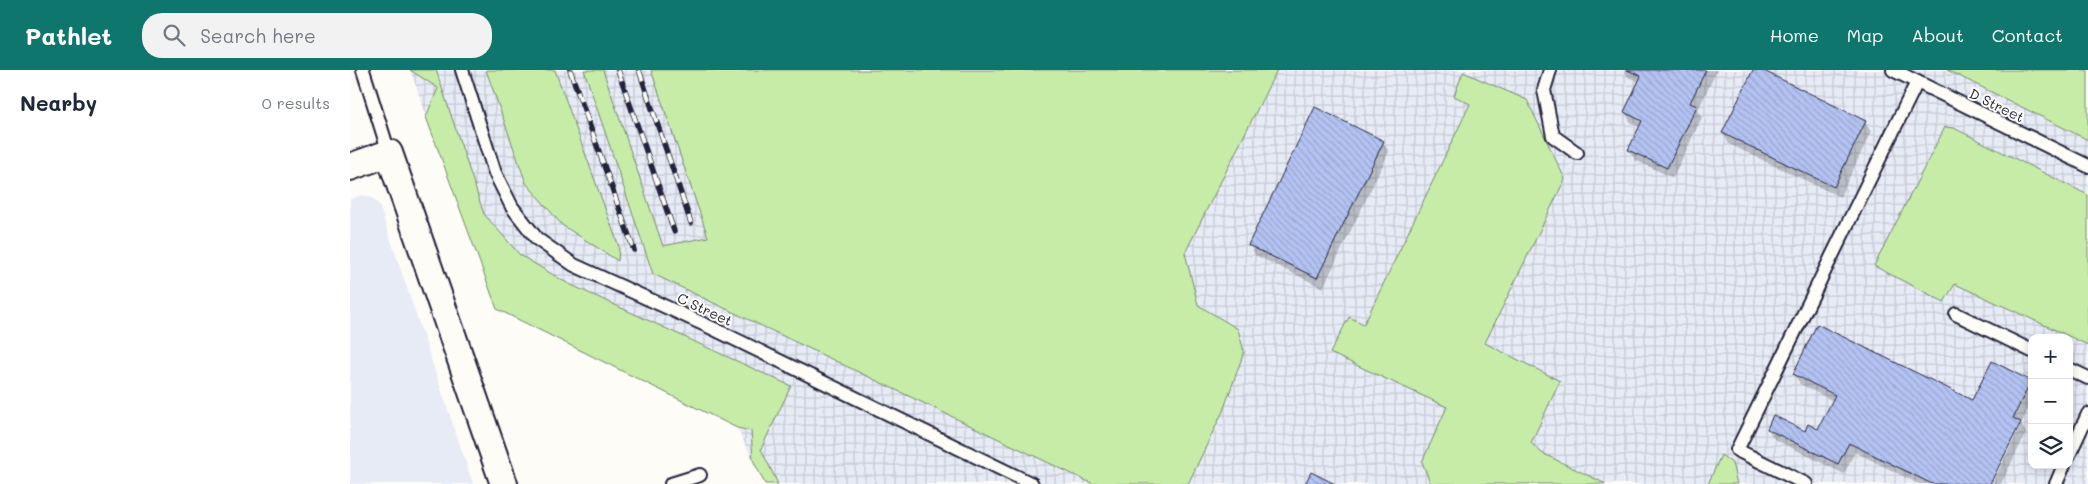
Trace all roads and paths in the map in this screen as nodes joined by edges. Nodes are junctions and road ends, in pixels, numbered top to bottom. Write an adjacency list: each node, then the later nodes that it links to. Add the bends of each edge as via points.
1 (363, 70): 6 (lane)
2 (462, 70): 20 (lane, C Street, via 495,173 512,207 537,239 574,265 712,328)
3 (1550, 70): 7 (lane, via 1544,90 1553,136)
4 (1893, 70): 5 (lane, D Street)
5 (1917, 82): 8 (lane, D Street); 21 (lane, via 1737,450)
6 (389, 153): 9 (street); 18 (street)
7 (1577, 153)
8 (2088, 166)
9 (350, 167)
10 (1956, 314): 11 (lane)
11 (2028, 349)
12 (2073, 371): 13 (lane)
13 (2088, 378)
14 (2088, 414): 15 (lane)
15 (2073, 446)
16 (2062, 469): 22 (lane)
17 (700, 476): 19 (lane)
18 (504, 484)
19 (671, 484)
20 (1032, 484)
21 (1806, 484)
22 (2056, 484)

